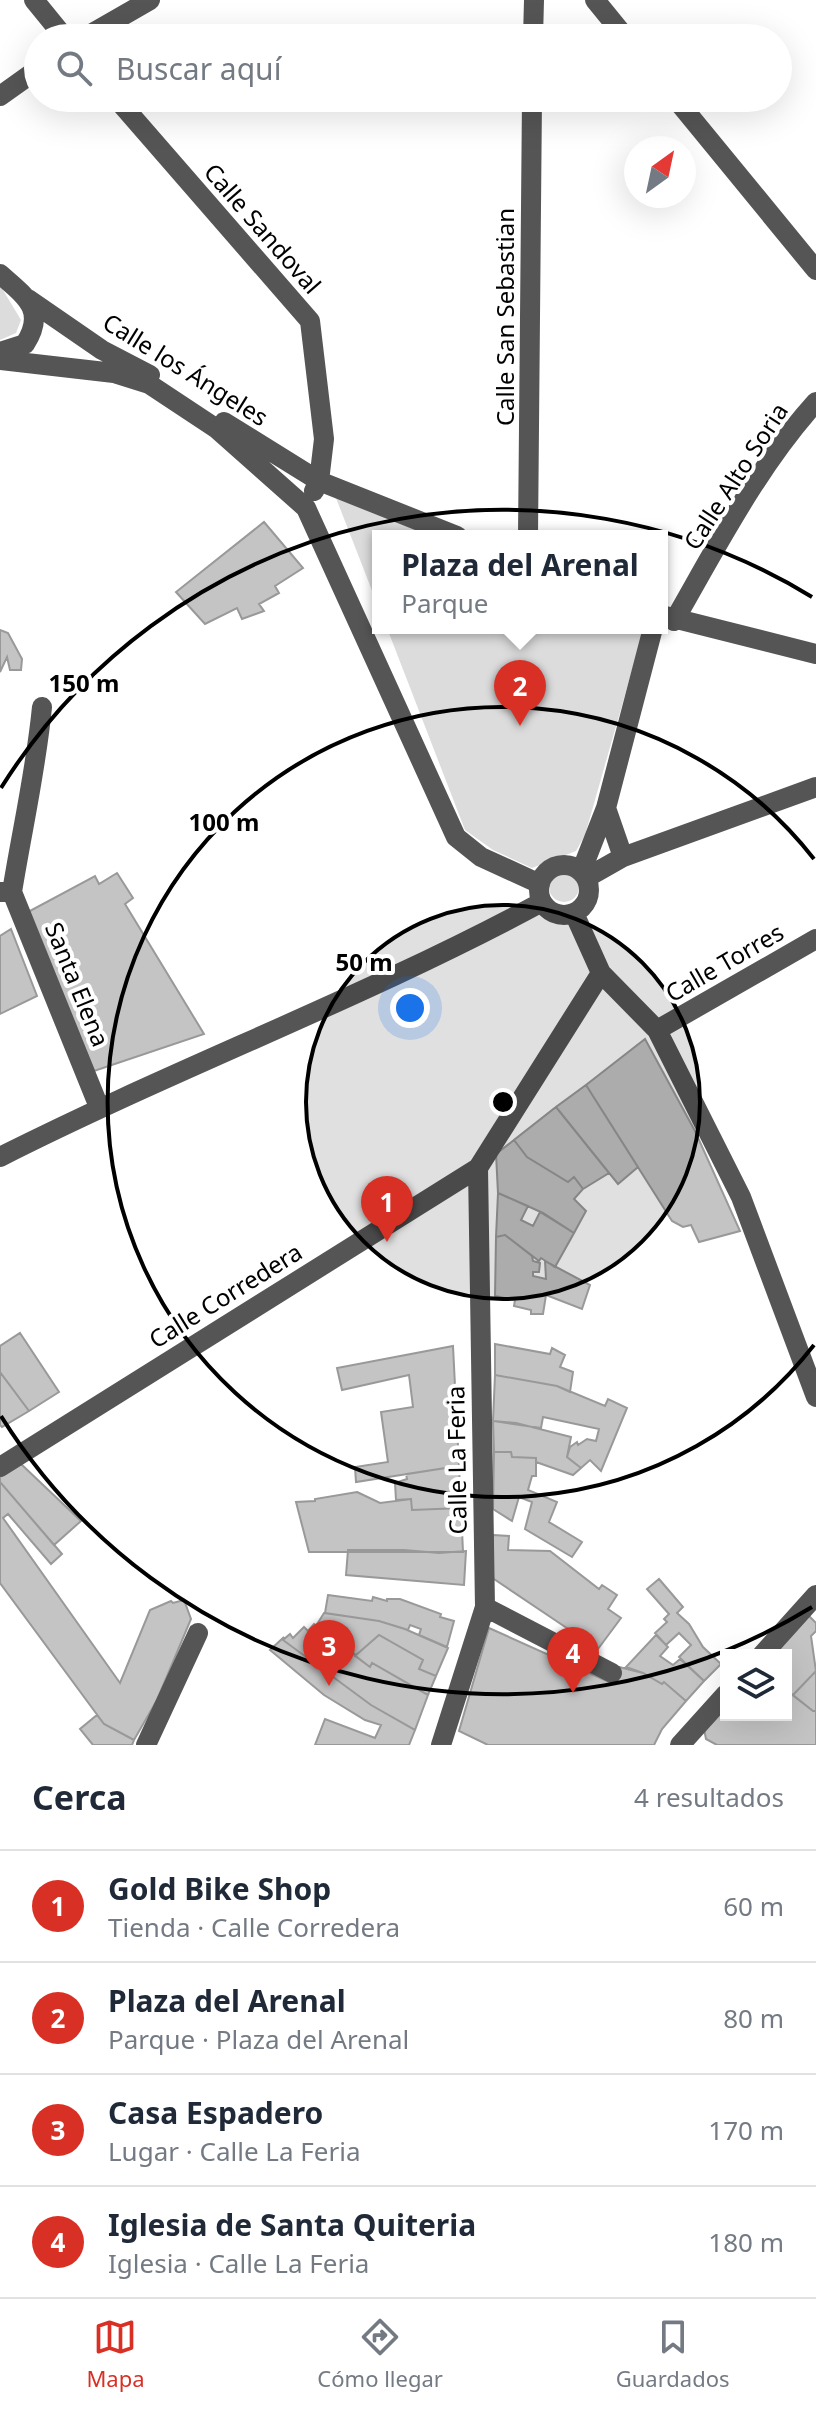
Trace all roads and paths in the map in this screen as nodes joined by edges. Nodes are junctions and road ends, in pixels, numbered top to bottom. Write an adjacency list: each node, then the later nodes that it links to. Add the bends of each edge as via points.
1 (34, 0): 5 (street)
2 (150, 0): 6 (street)
3 (534, 0): 7 (street)
4 (595, 0): 8 (street)
5 (54, 24)
6 (108, 24)
7 (533, 24)
8 (615, 24)
9 (24, 79): 10 (street)
10 (0, 96)
11 (128, 112): 20 (street, Calle Sandoval, via 310,321 324,439)
12 (532, 112): 23 (street, Calle San Sebastian)
13 (686, 112): 14 (street)
14 (816, 270)
15 (0, 274): 16 (street, Calle los Ángeles)
16 (28, 299): 17 (street, via 33,331 25,344); 20 (street, Calle los Ángeles, via 102,350 147,372)
17 (0, 352)
18 (0, 360): 21 (street, Calle los Ángeles, via 114,373 149,384 217,429)
19 (816, 402): 24 (street, Calle Alto Soria, via 792,429)
20 (319, 481): 21 (street, Calle Sandoval); 22 (street, Calle los Ángeles)
21 (306, 508): 33 (street, via 456,837)
22 (442, 530)
23 (528, 530)
24 (668, 618): 26 (street)
25 (651, 634): 29 (street)
26 (816, 654)
27 (42, 707): 32 (street, via 36,767)
28 (816, 787): 30 (street)
29 (606, 808): 30 (street); 31 (street)
30 (623, 857): 31 (street)
31 (584, 875): 33 (street, via 561,865 547,871); 34 (street, via 589,894)
32 (6, 892): 38 (street, Santa Elena)
33 (541, 893): 34 (street, via 556,914); 38 (street, via 464,944)
34 (574, 913): 36 (street)
35 (816, 939): 37 (street, Calle Torres)
36 (601, 973): 37 (street); 40 (street)
37 (657, 1030): 41 (street, via 741,1197)
38 (99, 1107): 39 (street)
39 (0, 1157)
40 (478, 1168): 42 (street, Calle Corredera); 44 (street, Calle La Feria)
41 (816, 1397)
42 (0, 1467)
43 (816, 1595): 46 (street)
44 (485, 1607): 47 (street); 50 (street, Calle La Feria)
45 (198, 1633): 49 (street)
46 (767, 1649)
47 (612, 1673)
48 (720, 1701): 51 (street)
49 (146, 1745)
50 (441, 1745)
51 (680, 1745)

